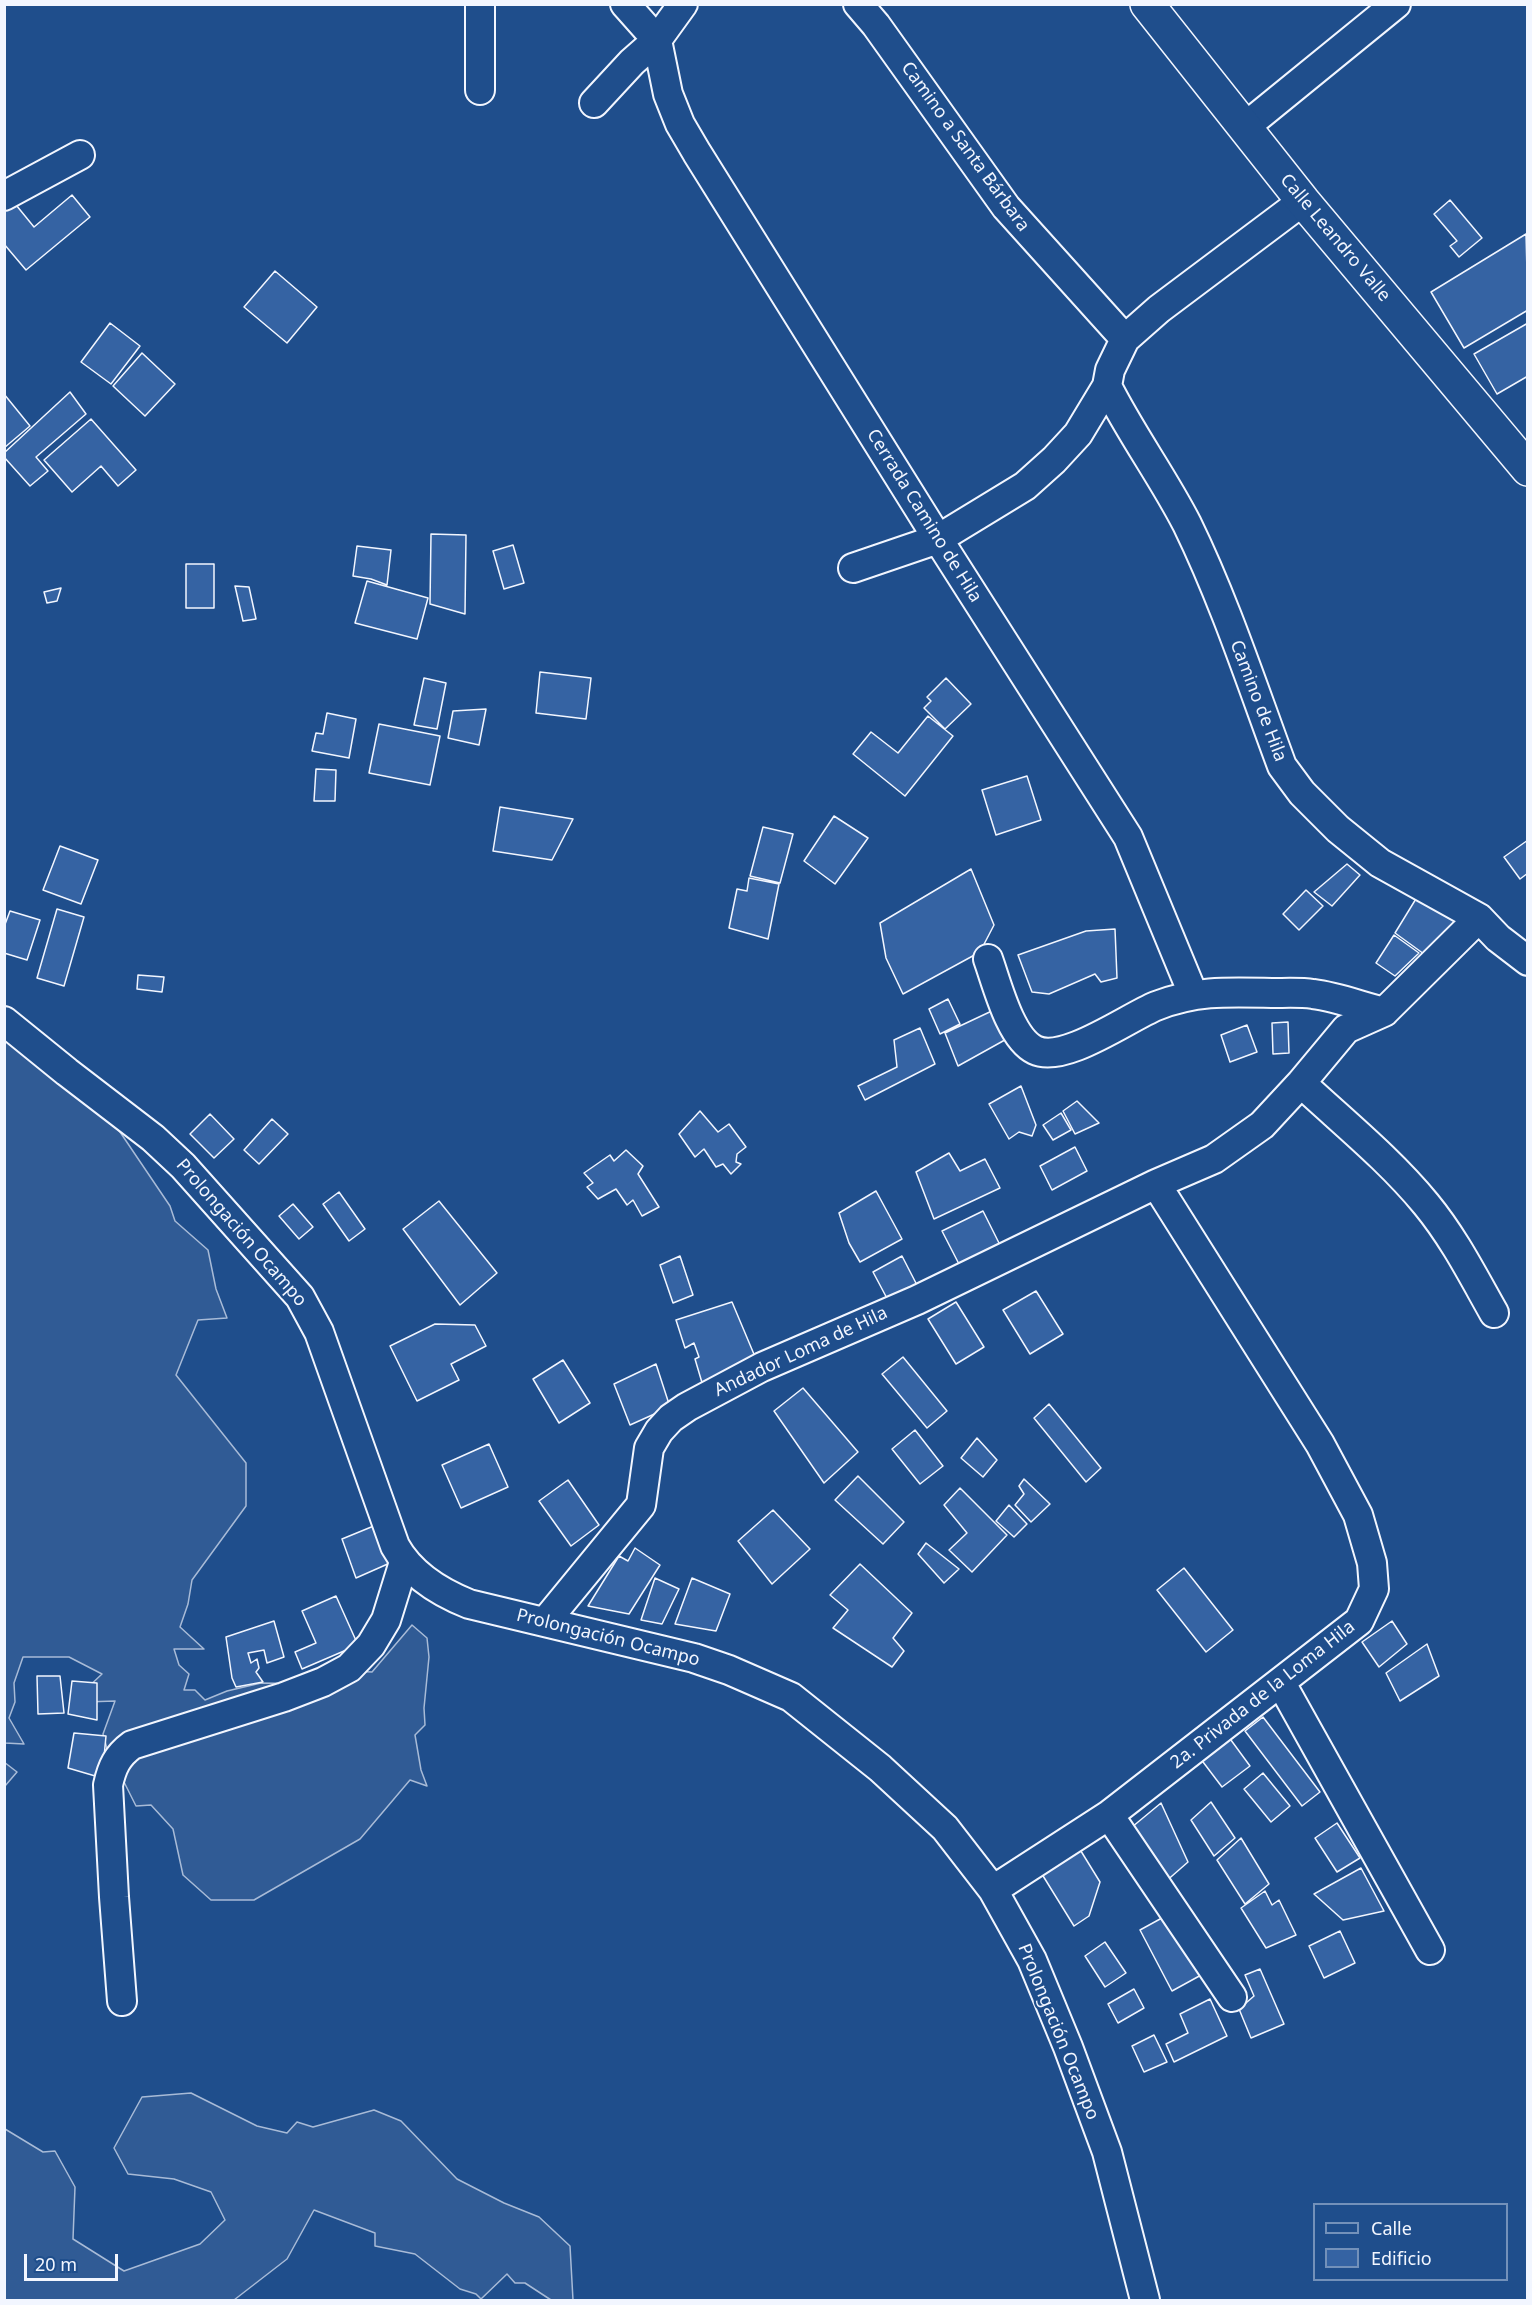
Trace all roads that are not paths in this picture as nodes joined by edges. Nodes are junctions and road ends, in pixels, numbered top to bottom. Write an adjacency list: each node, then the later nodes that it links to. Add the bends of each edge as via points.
1 (480, 4): 8 (street)
2 (625, 4): 7 (street)
3 (683, 4): 7 (street)
4 (858, 4): 14 (street, Camino a Santa Bárbara, via 1006,207)
5 (1147, 4): 10 (street, Calle Leandro Valle)
6 (1396, 4): 10 (street)
7 (657, 40): 9 (street); 17 (street, Cerrada Camino de Hila, via 668,94 680,124)
8 (480, 90)
9 (594, 103)
10 (1245, 126): 13 (street, Calle Leandro Valle)
11 (80, 155): 12 (street)
12 (4, 196)
13 (1304, 201): 14 (street); 16 (street, Calle Leandro Valle)
14 (1125, 339): 15 (street, via 1110,370)
15 (1107, 387): 17 (street, via 1078,434 1054,460 1025,486); 19 (street, Camino de Hila, via 1186,522 1209,570 1282,766 1338,829 1380,863)
16 (1527, 469)
17 (938, 539): 18 (street); 22 (street, Cerrada Camino de Hila, via 1128,837)
18 (853, 568)
19 (1479, 918): 21 (street, Camino de Hila); 23 (street)
20 (988, 959): 22 (street, via 1009,1018 1025,1043 1036,1051 1053,1053 1076,1047 1156,1006)
21 (1527, 961)
22 (1192, 994): 23 (street, via 1312,993)
23 (1384, 1012): 25 (street, Andador Loma de Hila, via 1346,1029)
24 (4, 1021): 28 (street, Prolongación Ocampo, via 153,1138 183,1166 300,1297 319,1332)
25 (1301, 1083): 26 (street, Andador Loma de Hila, via 1262,1125 1214,1159); 27 (street, via 1426,1204 1459,1250)
26 (1156, 1184): 29 (street, Andador Loma de Hila, via 917,1300 762,1366 687,1407 658,1431 649,1448 641,1505); 30 (street, 2a. Privada de la Loma Hila, via 1320,1444 1358,1515 1372,1563 1374,1590 1359,1621)
27 (1494, 1313)
28 (404, 1562): 29 (street, Prolongación Ocampo, via 447,1595); 35 (street, via 386,1620 371,1646 349,1668 284,1698 132,1745 112,1767 108,1785)
29 (545, 1622): 32 (street, Prolongación Ocampo, via 694,1658 791,1697 880,1768 945,1828)
30 (1281, 1683): 31 (street, 2a. Privada de la Loma Hila); 33 (street)
31 (1109, 1815): 32 (street, 2a. Privada de la Loma Hila); 34 (street)
32 (993, 1890): 36 (street, Prolongación Ocampo, via 1032,1960 1107,2152)
33 (1430, 1950)
34 (1232, 1997)
35 (122, 2001)
36 (1145, 2301)

